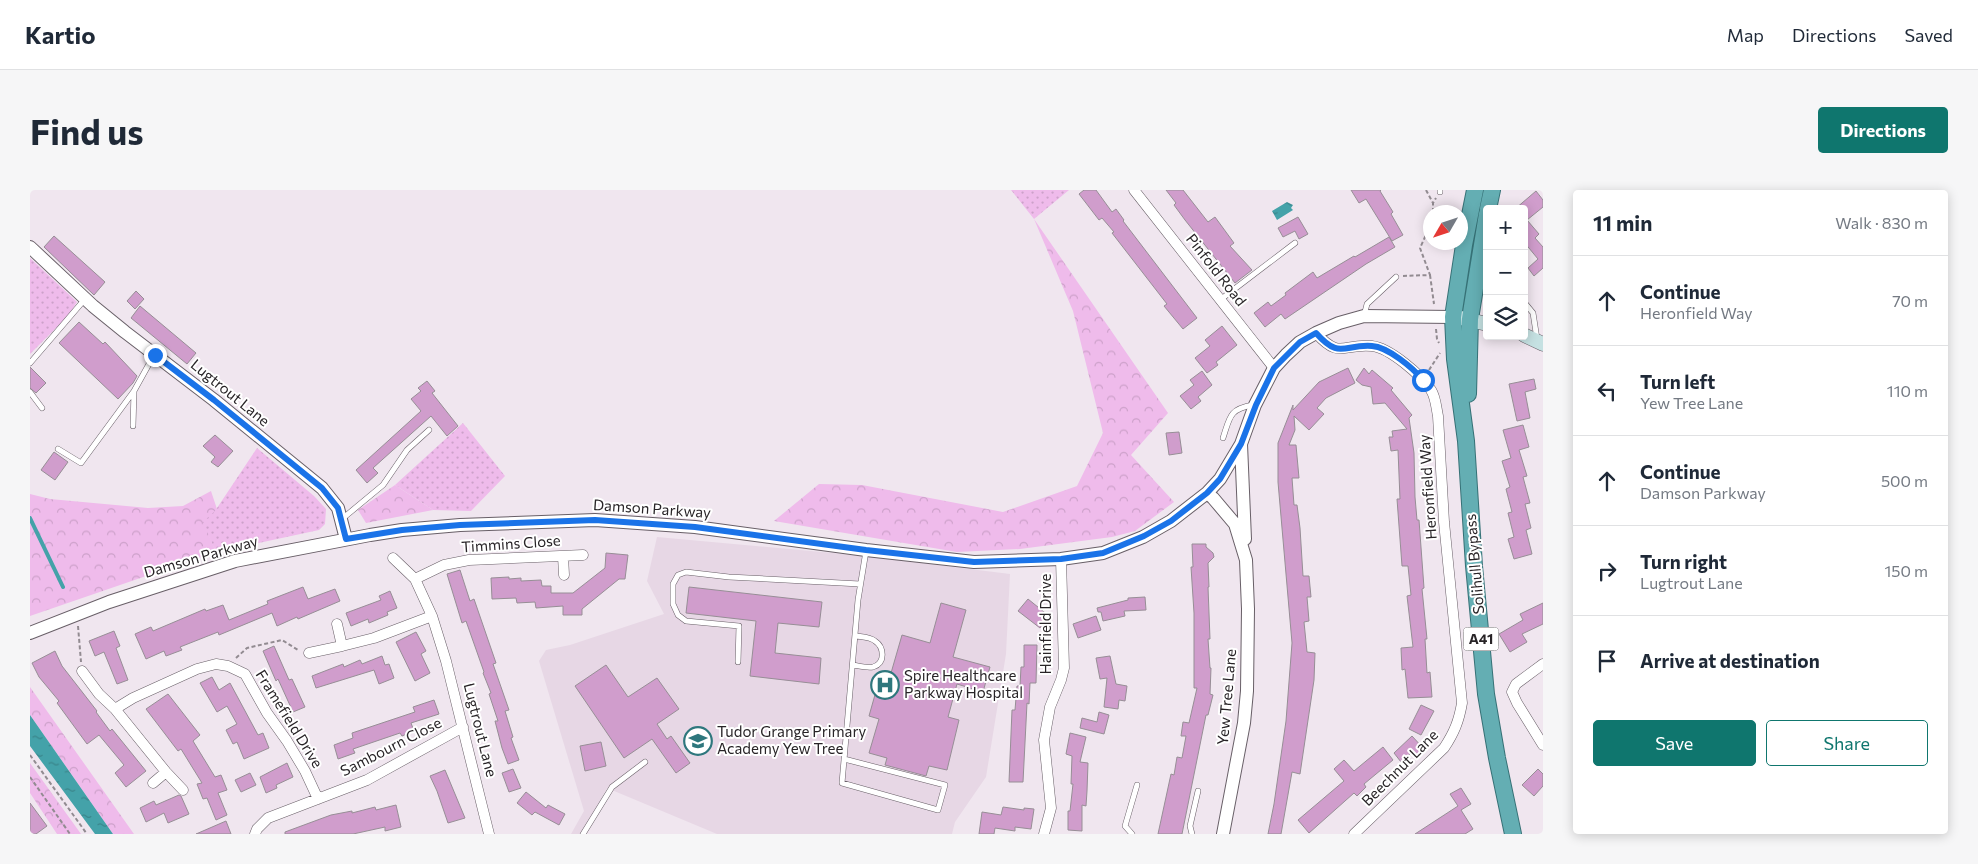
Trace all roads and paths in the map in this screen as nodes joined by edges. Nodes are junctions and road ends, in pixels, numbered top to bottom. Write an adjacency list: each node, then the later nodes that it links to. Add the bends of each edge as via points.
1 (1134, 190): 13 (street, Pinfold Road)
2 (1426, 190): 5 (path)
3 (1492, 190): 6 (highway)
4 (1471, 194): 16 (highway, Solihull Bypass / A41)
5 (1433, 205)
6 (1489, 205)
7 (1483, 235): 17 (highway, Solihull Bypass / A41)
8 (1423, 241): 11 (path, via 1420,248 1430,275)
9 (1295, 243): 13 (lane)
10 (30, 247): 12 (street, Lugtrout Lane)
11 (1396, 276): 15 (lane, via 1367,304)
12 (85, 298): 23 (street, Lugtrout Lane); 24 (lane)
13 (1220, 300): 25 (street, Pinfold Road)
14 (1528, 307): 21 (lane, via 1533,313)
15 (1364, 316): 16 (street, Yew Tree Lane); 19 (street, Yew Tree Lane)
16 (1453, 317): 17 (main road); 34 (highway, Solihull Bypass / A41)
17 (1470, 319): 18 (main road); 34 (highway, Solihull Bypass / A41)
18 (1483, 323)
19 (1316, 333): 25 (street, Yew Tree Lane, via 1300,342); 26 (street, Heronfield Way, via 1334,349 1357,346 1382,348)
20 (1528, 337): 21 (main road)
21 (1540, 343)
22 (1442, 349): 26 (path)
23 (155, 355): 27 (lane); 38 (street, Lugtrout Lane, via 322,488 338,508)
24 (30, 363)
25 (1274, 368): 29 (street, Yew Tree Lane)
26 (1423, 380): 62 (street, Heronfield Way, via 1435,399 1438,416 1444,522 1462,703)
27 (134, 391): 31 (lane); 36 (lane, via 82,463)
28 (30, 392): 30 (lane)
29 (1256, 405): 33 (lane, via 1235,410); 35 (street, Yew Tree Lane)
30 (42, 408)
31 (133, 426)
32 (429, 430): 38 (lane, via 407,450 383,486)
33 (1223, 438)
34 (1466, 441): 85 (highway, Solihull Bypass / A41, via 1486,694)
35 (1241, 444): 37 (street, Yew Tree Lane, via 1220,479); 45 (street, Yew Tree Lane)
36 (58, 449)
37 (1207, 493): 44 (street, Damson Parkway, via 1171,521 1144,536 1103,553); 45 (street, Yew Tree Lane, via 1236,524)
38 (342, 520): 39 (street, Lugtrout Lane)
39 (346, 539): 40 (street, Damson Parkway, via 460,525 595,520 695,527); 52 (street, Damson Parkway, via 235,561 109,602)
40 (866, 550): 44 (street, Damson Parkway, via 974,562); 48 (lane)
41 (583, 555): 42 (street, Timmins Close)
42 (562, 556): 46 (street); 47 (street, Timmins Close, via 469,560 444,565)
43 (393, 558): 47 (street, Lugtrout Lane)
44 (1061, 559): 80 (street, Hainfield Drive, via 1064,668 1050,707 1044,740 1051,808)
45 (1246, 560): 83 (street, Yew Tree Lane, via 1247,692)
46 (564, 575)
47 (415, 579): 49 (street, Lugtrout Lane)
48 (860, 584): 53 (lane); 56 (lane, via 686,572 678,575 673,584 673,604 678,616 686,621 740,626)
49 (432, 616): 54 (street, via 374,638); 63 (street, Lugtrout Lane)
50 (78, 624): 60 (path)
51 (337, 624): 54 (street)
52 (30, 633)
53 (856, 636): 58 (lane); 58 (lane, via 875,641 883,653 879,664 874,667)
54 (342, 646): 55 (street)
55 (309, 653): 59 (path, via 303,653 282,640 247,648)
56 (738, 662)
57 (1543, 664): 64 (street, via 1516,684 1512,692)
58 (853, 665): 66 (lane)
59 (228, 666): 61 (street, via 216,664 197,669); 74 (street, Framefield Drive, via 245,674)
60 (82, 671): 61 (street)
61 (115, 709): 68 (street)
62 (1460, 719): 84 (street, Beechnut Lane, via 1444,748)
63 (463, 727): 74 (street, Sambourn Close, via 367,780); 78 (street, Lugtrout Lane)
64 (1543, 745)
65 (30, 755): 76 (path)
66 (844, 759): 66 (lane, via 945,785 938,810 842,783)
67 (645, 762): 79 (lane, via 612,787)
68 (166, 772): 70 (street); 72 (street)
69 (30, 777): 75 (path)
70 (152, 783)
71 (1137, 785): 81 (lane, via 1125,826)
72 (183, 790)
73 (1198, 791): 82 (lane, via 1190,826)
74 (318, 798): 77 (street, Sambourn Close, via 268,818)
75 (70, 834)
76 (87, 834)
77 (255, 834)
78 (489, 834)
79 (583, 834)
80 (1044, 834)
81 (1132, 834)
82 (1192, 834)
83 (1223, 834)
84 (1354, 834)
85 (1513, 834)

